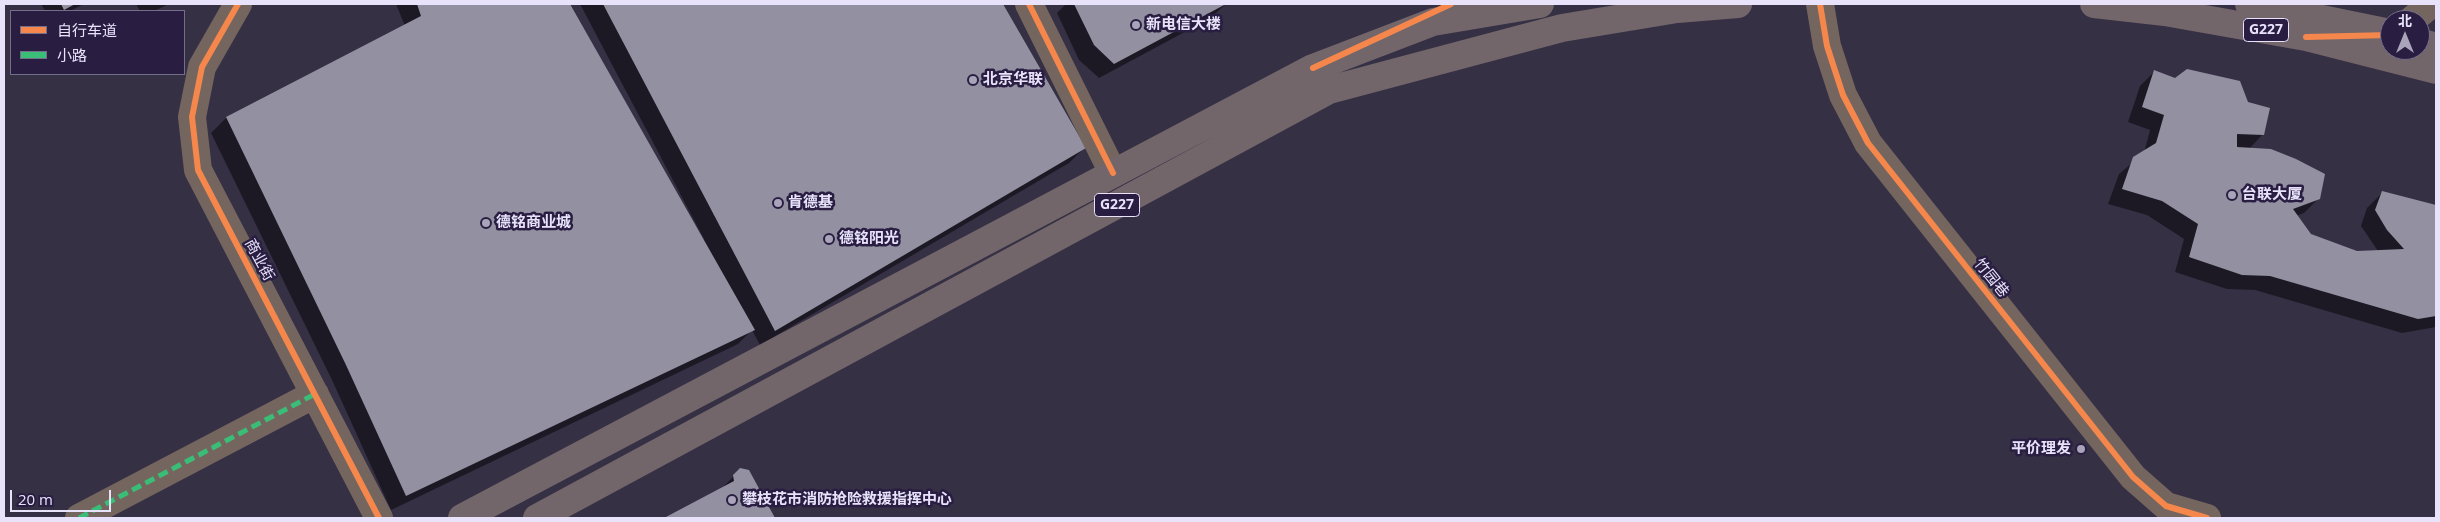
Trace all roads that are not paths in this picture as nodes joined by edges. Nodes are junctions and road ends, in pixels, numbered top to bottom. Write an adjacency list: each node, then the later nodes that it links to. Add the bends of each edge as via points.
1 (238, 4): 15 (street, 商业街, via 202,67 192,117 198,170)
2 (1029, 4): 14 (street)
3 (1451, 4): 12 (street)
4 (1540, 4): 12 (highway, G227, via 1433,22)
5 (1738, 4): 20 (highway, G227, via 1677,9 1562,28 1330,90)
6 (1820, 4): 21 (street, 竹园巷, via 1827,46 1843,95 1868,143 2133,477 2166,506)
7 (2094, 4): 11 (highway, G227, via 2166,12)
8 (2249, 4): 9 (highway, G227)
9 (2380, 32)
10 (2380, 34): 11 (street)
11 (2306, 37): 13 (highway, G227)
12 (1313, 68): 14 (highway, G227)
13 (2436, 70)
14 (1113, 173): 16 (highway, G227)
15 (315, 394): 17 (street); 18 (street, 商业街)
16 (490, 512): 19 (highway, G227)
17 (79, 518)
18 (379, 518)
19 (462, 518)
20 (537, 518)
21 (2206, 518)

